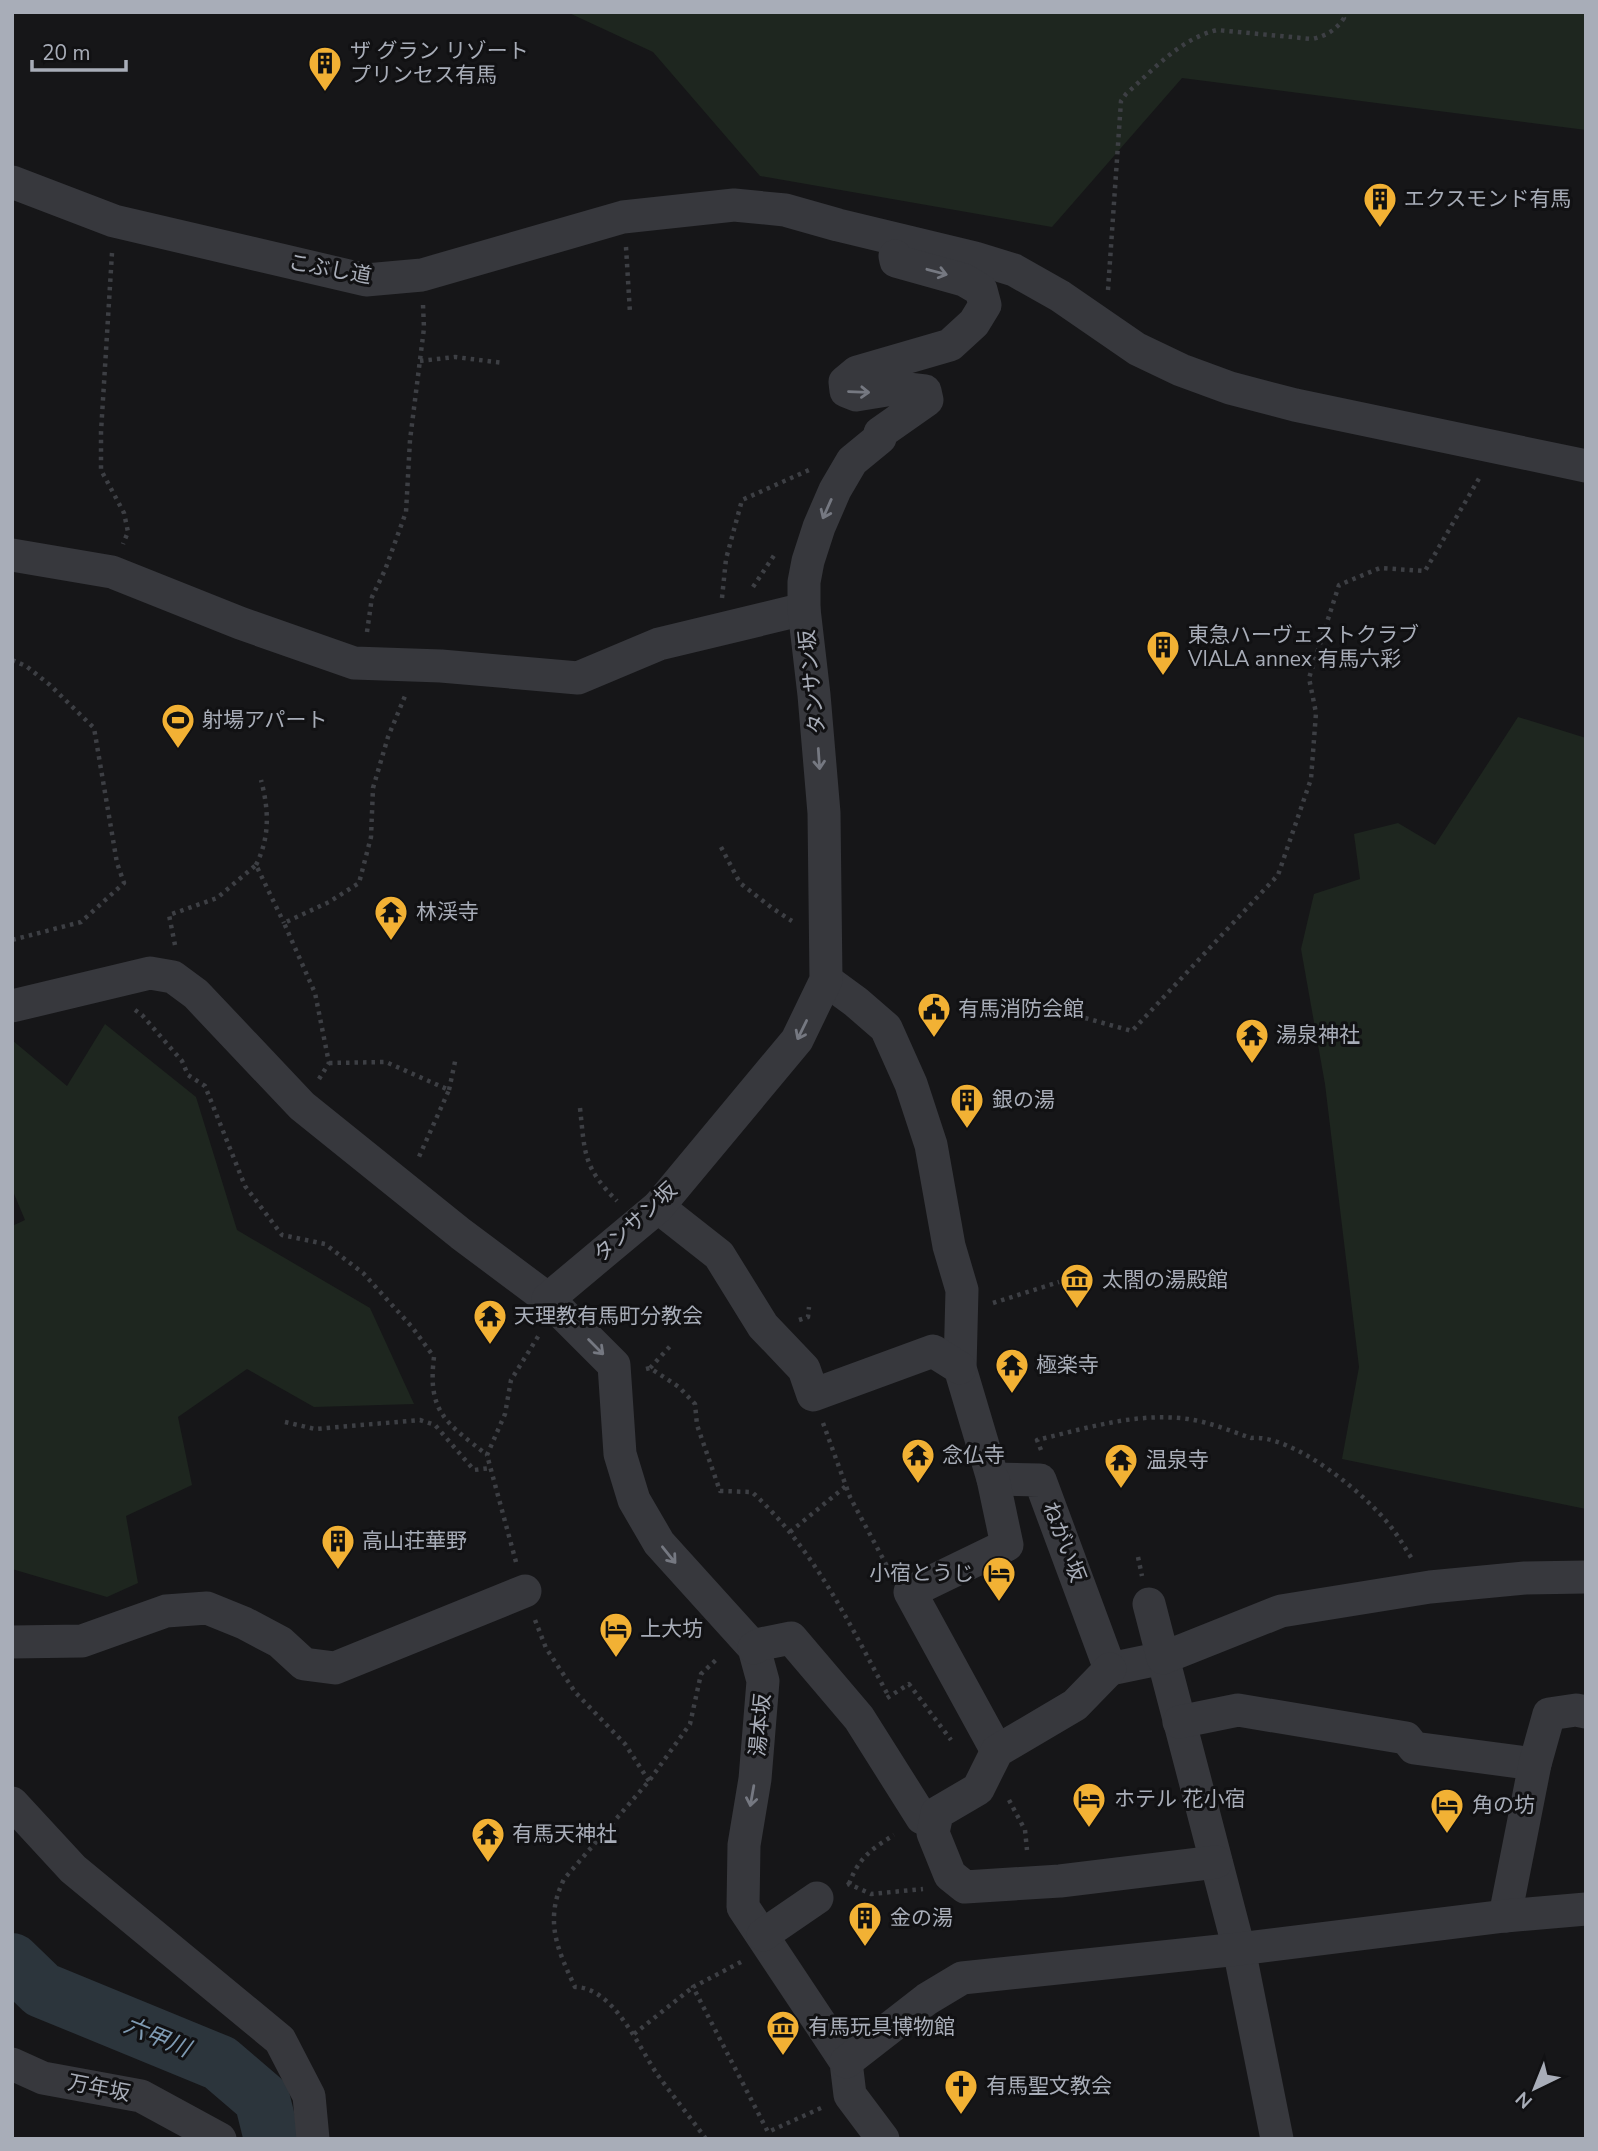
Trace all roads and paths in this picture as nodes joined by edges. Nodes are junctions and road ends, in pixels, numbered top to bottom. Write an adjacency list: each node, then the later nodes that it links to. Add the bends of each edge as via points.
1 (1341, 12): 6 (path, via 1344,18 1339,26 1312,39 1226,30 1202,34 1184,43 1126,94 1121,101)
2 (12, 182): 4 (street, こぶし道)
3 (624, 218): 4 (street, こぶし道, via 422,275 366,279 329,279); 5 (street, こぶし道, via 734,205 785,211); 7 (path)
4 (114, 220): 15 (path, via 101,470 124,513 128,532)
5 (890, 236): 11 (street, こぶし道, via 1013,270 1137,349 1230,388); 16 (street, タンサン坂, one-way to 16, via 896,261 964,280 981,290 985,304 974,323 950,345 857,372 845,382 846,391 856,395 899,388 925,391 927,400 880,433 846,471 808,561)
6 (1110, 267)
7 (630, 313)
8 (424, 316): 9 (path)
9 (421, 362): 10 (path, via 455,357); 19 (path, via 406,512 372,597)
10 (504, 363)
11 (1496, 447): 12 (street, こぶし道); 30 (path, via 1425,572 1380,568 1339,585 1309,678 1316,713 1311,779 1278,875 1132,1031)
12 (1586, 466)
13 (772, 487): 17 (path, via 742,500 726,559)
14 (12, 555): 15 (street)
15 (112, 572): 19 (street, via 354,663)
16 (804, 609): 17 (street); 25 (street, タンサン坂, one-way to 25, via 824,813)
17 (717, 629): 19 (street, via 659,644 578,678)
18 (12, 660): 24 (path, via 50,685 94,729 124,883 80,922)
19 (378, 664): 23 (path, via 403,683 405,695 373,788 371,837 359,883)
20 (261, 780): 22 (path, via 269,819)
21 (720, 847): 25 (path, via 740,883)
22 (256, 865): 23 (path); 26 (path, via 217,898 169,915 177,959)
23 (284, 923): 32 (path, via 315,993)
24 (12, 940)
25 (826, 942): 27 (street, タンサン坂)
26 (173, 977): 28 (street, via 150,973); 34 (street, via 219,1016)
27 (826, 980): 37 (street, タンサン坂, one-way to 37, via 796,1041); 40 (street, via 886,1028 911,1084 931,1145 949,1246 962,1290)
28 (12, 1006)
29 (132, 1008): 47 (path, via 182,1061 188,1076 205,1086 245,1186 282,1235 325,1244 363,1273 434,1357 431,1382 448,1424)
30 (1085, 1018)
31 (456, 1057): 33 (path)
32 (329, 1063): 33 (path, via 386,1062); 34 (path)
33 (449, 1090): 36 (path)
34 (302, 1107): 36 (street)
35 (580, 1108): 37 (path, via 585,1158 600,1185)
36 (405, 1189): 39 (street)
37 (649, 1215): 39 (street, タンサン坂); 45 (street, via 719,1255 763,1326 804,1369)
38 (1059, 1282): 40 (path)
39 (553, 1304): 42 (street, one-way to 42); 47 (path, via 511,1380 505,1414)
40 (962, 1313): 44 (street)
41 (673, 1343): 43 (path)
42 (614, 1365): 43 (path, via 618,1361); 59 (street, 湯本坂, one-way to 59, via 620,1454 634,1500 659,1543)
43 (650, 1368): 52 (path, via 695,1404 697,1425 720,1491 752,1492)
44 (960, 1368): 45 (street, via 933,1351); 49 (street)
45 (813, 1395): 51 (path)
46 (285, 1422): 48 (path, via 315,1429 420,1420 435,1425 474,1470)
47 (487, 1455): 48 (path)
48 (490, 1468): 55 (path)
49 (993, 1479): 50 (street, ねがい坂); 56 (street, via 1007,1545)
50 (1040, 1480): 53 (path, via 1049,1472 1037,1440 1146,1417 1188,1419 1251,1438 1280,1441 1321,1466 1378,1512); 61 (street, ねがい坂)
51 (846, 1486): 52 (path); 56 (path, via 901,1592)
52 (790, 1532): 65 (path, via 825,1579 888,1698 909,1684 932,1716)
53 (1421, 1567)
54 (1586, 1577): 60 (street, via 1430,1587 1281,1611)
55 (524, 1591): 58 (street, via 335,1668 304,1664 280,1642 207,1608 166,1611 82,1641); 66 (path, via 546,1648 575,1692 625,1744)
56 (910, 1592): 65 (street)
57 (1149, 1604): 60 (street)
58 (12, 1642)
59 (750, 1643): 66 (path, via 701,1674 690,1724); 68 (street, via 791,1639 859,1718); 77 (street, 湯本坂, one-way to 77, via 763,1681 744,1845 743,1907)
60 (1163, 1658): 61 (street); 63 (street)
61 (1110, 1669): 65 (street, via 1075,1705)
62 (1586, 1712): 64 (street, via 1549,1714)
63 (1180, 1722): 64 (street, via 1238,1710 1406,1738 1414,1748); 71 (street)
64 (1535, 1764): 76 (street)
65 (990, 1765): 68 (street, via 978,1789); 73 (path, via 1025,1830)
66 (649, 1781): 69 (path)
67 (12, 1803): 85 (street, via 72,1869 280,2040 309,2096)
68 (929, 1820): 72 (street, via 950,1875); 72 (path, via 879,1844 856,1865 849,1884 871,1894)
69 (599, 1837): 70 (path); 80 (path, via 564,1879 556,1896 557,1950 575,1987 586,1987 615,2010)
70 (569, 1839)
71 (1216, 1862): 73 (street); 78 (street)
72 (958, 1881): 73 (street, via 965,1887)
73 (1031, 1882)
74 (817, 1898): 77 (street)
75 (1586, 1909): 76 (street)
76 (1505, 1916): 78 (street)
77 (766, 1940): 79 (path); 81 (street, 湯本坂)
78 (1239, 1949): 81 (street, via 962,1978); 88 (street)
79 (693, 1987): 80 (path); 83 (path, via 768,2132)
80 (634, 2034): 86 (path)
81 (846, 2062): 83 (street, 湯本坂)
82 (12, 2064): 84 (street, 万年坂, via 43,2078 141,2096)
83 (850, 2095): 87 (street, 湯本坂)
84 (220, 2139)
85 (313, 2139)
86 (706, 2139)
87 (883, 2139)
88 (1277, 2139)

